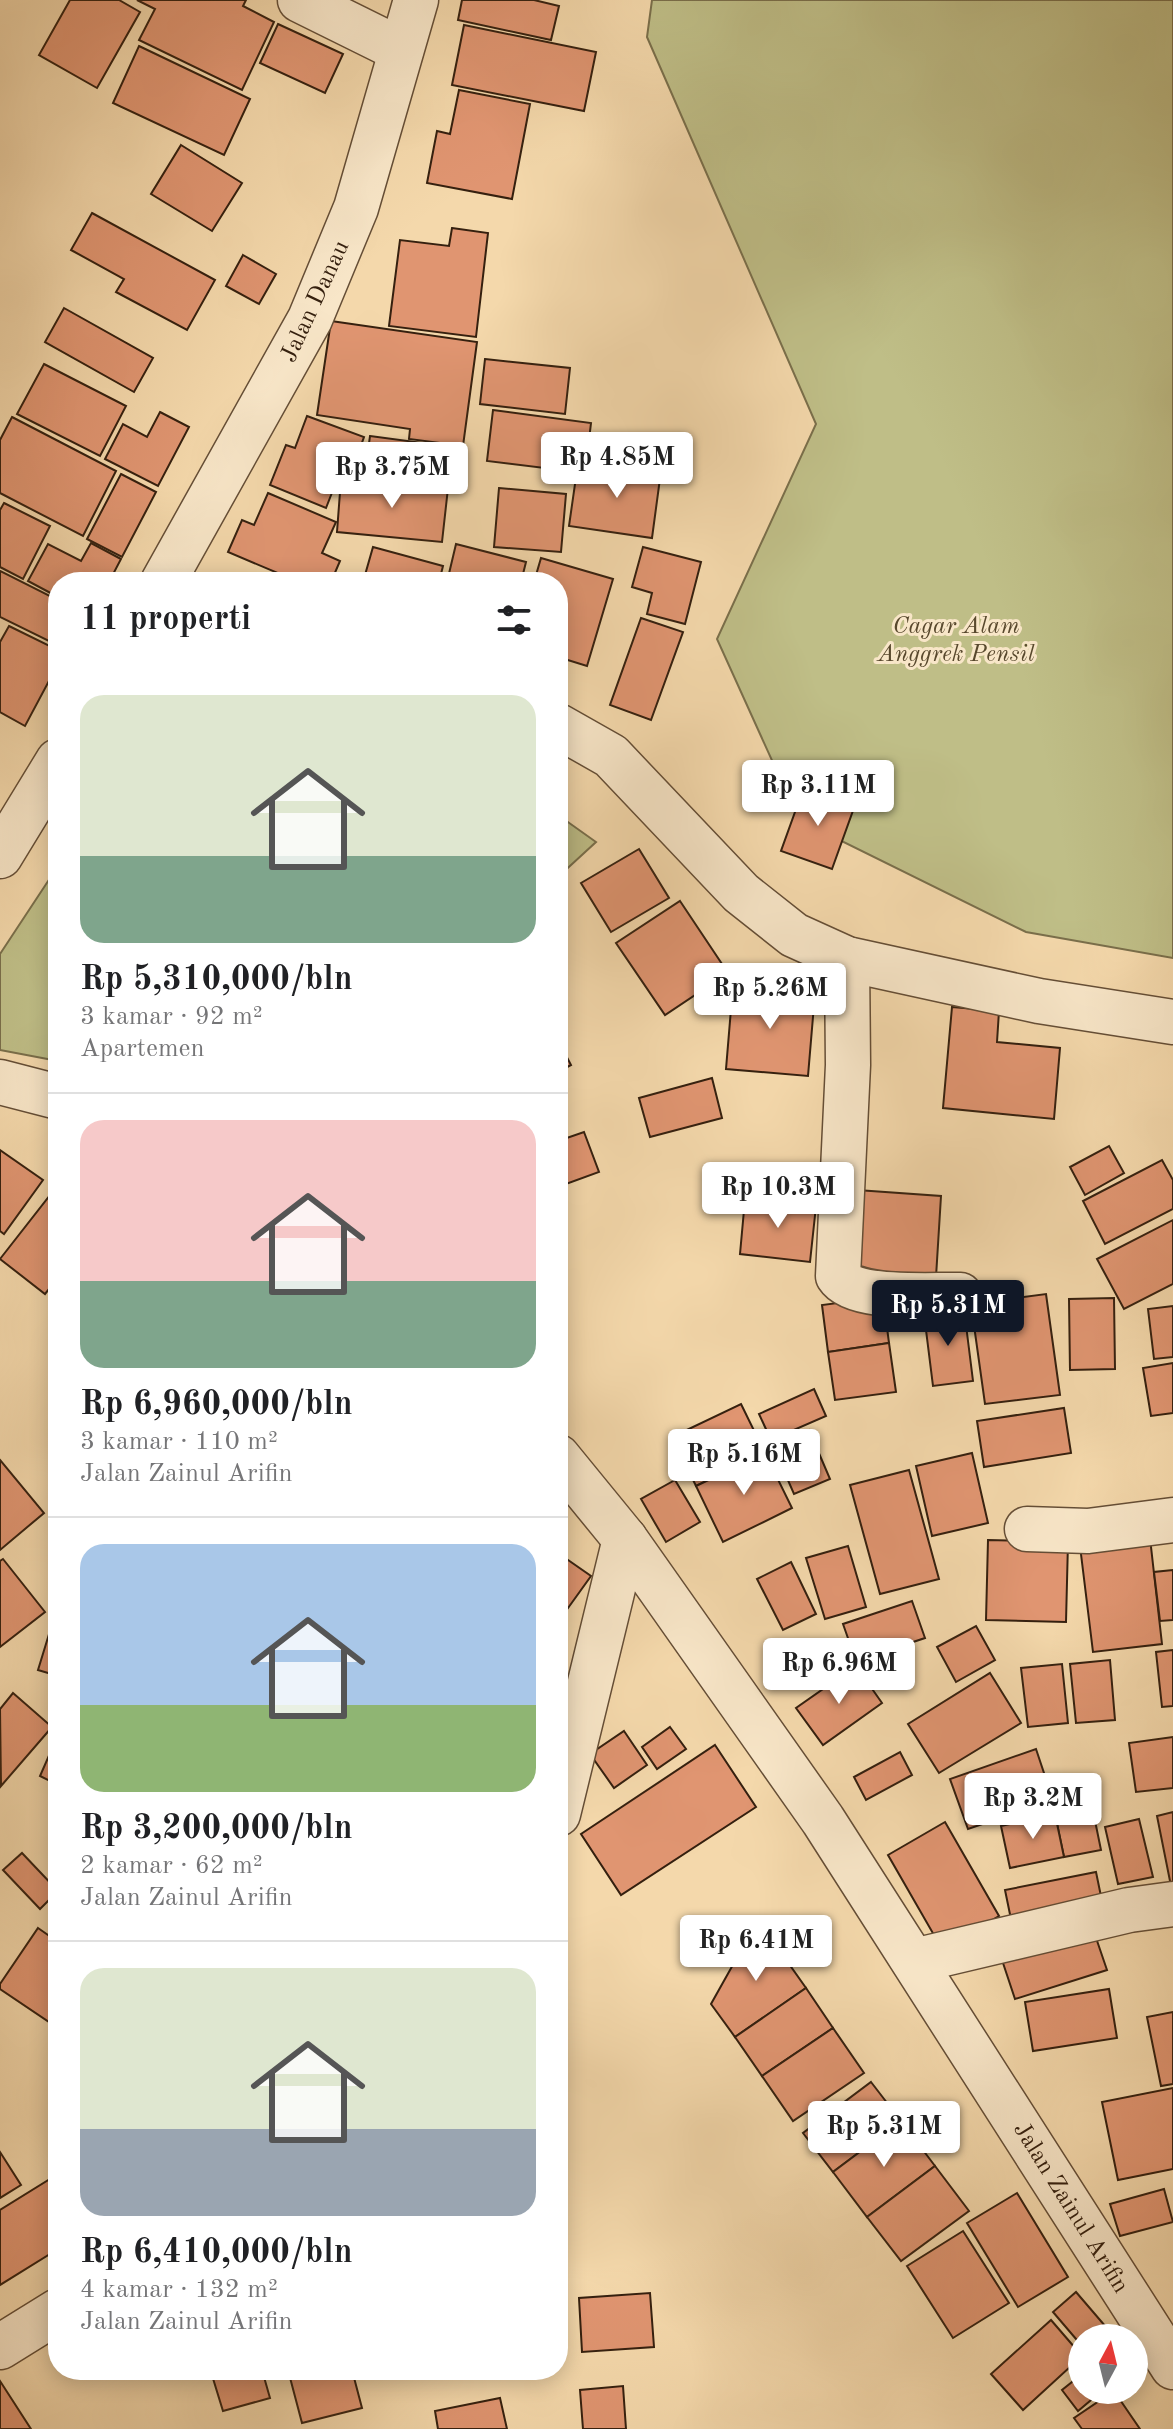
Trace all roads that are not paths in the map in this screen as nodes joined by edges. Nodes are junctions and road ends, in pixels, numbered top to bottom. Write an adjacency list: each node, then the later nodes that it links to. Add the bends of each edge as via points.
1 (300, 0): 3 (street)
2 (416, 0): 3 (street, Jalan Danau)
3 (401, 50): 4 (street, Jalan Danau, via 356,208 310,319)
4 (169, 572)
5 (568, 732): 8 (street, via 611,756 741,893 794,935)
6 (48, 777): 7 (street)
7 (0, 856)
8 (847, 959): 9 (street, via 1039,1001); 12 (street, via 848,1065 838,1276 861,1291)
9 (1173, 1022)
10 (0, 1082): 11 (street)
11 (48, 1094)
12 (960, 1295)
13 (568, 1469): 16 (street, Jalan Zainul Arifin)
14 (1173, 1520): 15 (street, via 1088,1531)
15 (1027, 1529)
16 (625, 1539): 17 (street); 19 (street, Jalan Zainul Arifin, via 823,1820)
17 (568, 1770)
18 (1173, 1904): 19 (street)
19 (914, 1961): 22 (street, Jalan Zainul Arifin)
20 (48, 2317): 21 (street)
21 (0, 2347)
22 (1173, 2367)

